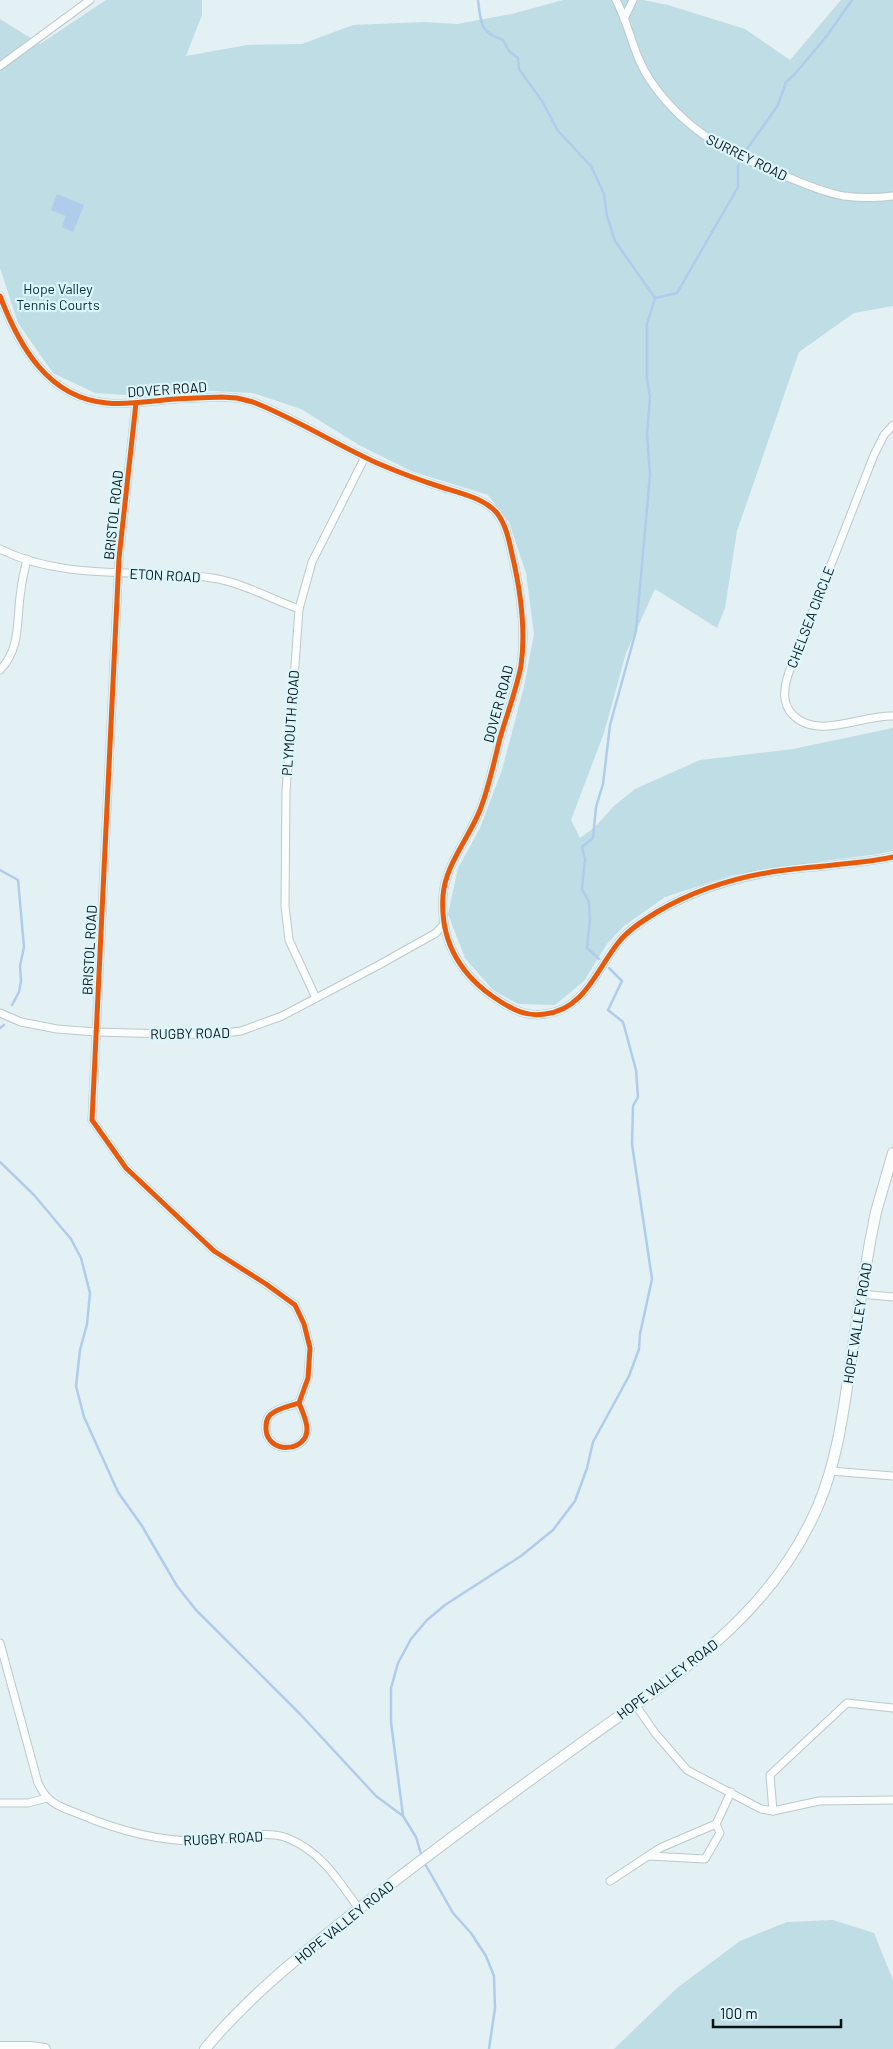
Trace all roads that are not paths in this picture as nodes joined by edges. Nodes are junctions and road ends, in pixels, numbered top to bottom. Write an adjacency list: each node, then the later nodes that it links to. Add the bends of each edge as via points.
1 (90, 0): 5 (street)
2 (616, 0): 4 (street, SURREY ROAD)
3 (633, 0): 4 (street)
4 (624, 19): 6 (street, SURREY ROAD, via 637,57 650,80 669,105 710,141 816,189 845,196)
5 (0, 66)
6 (893, 196)
7 (0, 296): 8 (street, DOVER ROAD, via 16,335 57,386 75,396 97,402)
8 (136, 403): 10 (street, DOVER ROAD, via 237,398 265,407); 13 (street, BRISTOL ROAD)
9 (893, 425): 16 (street, CHELSEA CIRCLE, via 874,455 789,672 784,694 791,714 810,726)
10 (365, 457): 14 (street, PLYMOUTH ROAD, via 312,562); 18 (street, DOVER ROAD, via 469,496 496,512 503,522 518,579 522,644 520,667 485,796 446,879)
11 (0, 549): 12 (street, ETON ROAD)
12 (27, 559): 13 (street, ETON ROAD, via 74,570); 15 (street, via 14,646)
13 (119, 572): 14 (street, ETON ROAD, via 214,578); 21 (street, BRISTOL ROAD)
14 (299, 609): 19 (street, PLYMOUTH ROAD, via 286,792 285,906 289,940)
15 (0, 670)
16 (893, 716)
17 (893, 857): 18 (street, DOVER ROAD, via 752,876 720,884 684,899 653,914 629,932 614,948 593,983 569,1004 550,1014 518,1012 474,982 458,961)
18 (444, 924): 19 (street, RUGBY ROAD, via 436,933)
19 (316, 998): 21 (street, RUGBY ROAD, via 282,1016 227,1034)
20 (0, 1013): 21 (street, RUGBY ROAD, via 21,1022)
21 (96, 1032): 25 (street, BRISTOL ROAD, via 92,1120 126,1168 214,1250 295,1305 310,1348 308,1378)
22 (893, 1154): 23 (main road, HOPE VALLEY ROAD, via 876,1212)
23 (861, 1294): 24 (street); 26 (main road, HOPE VALLEY ROAD, via 841,1425)
24 (893, 1297)
25 (299, 1403): 25 (street, via 270,1414 266,1422 270,1442 279,1447 289,1447 304,1439 306,1423)
26 (830, 1471): 27 (street); 29 (main road, HOPE VALLEY ROAD, via 803,1537 764,1594 701,1656)
27 (893, 1476)
28 (0, 1643): 32 (street, via 30,1757 38,1783)
29 (635, 1704): 31 (street, via 687,1770); 39 (main road, HOPE VALLEY ROAD, via 430,1853)
30 (893, 1708): 35 (street, via 847,1703 770,1775)
31 (731, 1792): 35 (street, via 754,1806); 36 (street)
32 (47, 1798): 34 (street, via 28,1803); 39 (street, RUGBY ROAD, via 100,1823 137,1834 183,1841 265,1835 286,1837 317,1855)
33 (893, 1800): 35 (street, via 819,1800)
34 (0, 1803)
35 (773, 1811)
36 (716, 1824): 37 (street); 37 (street, via 720,1833 705,1859)
37 (648, 1856): 38 (street)
38 (610, 1881)
39 (359, 1909): 42 (main road, HOPE VALLEY ROAD, via 275,1977)
40 (0, 2047): 41 (main road)
41 (45, 2049)
42 (205, 2049)

